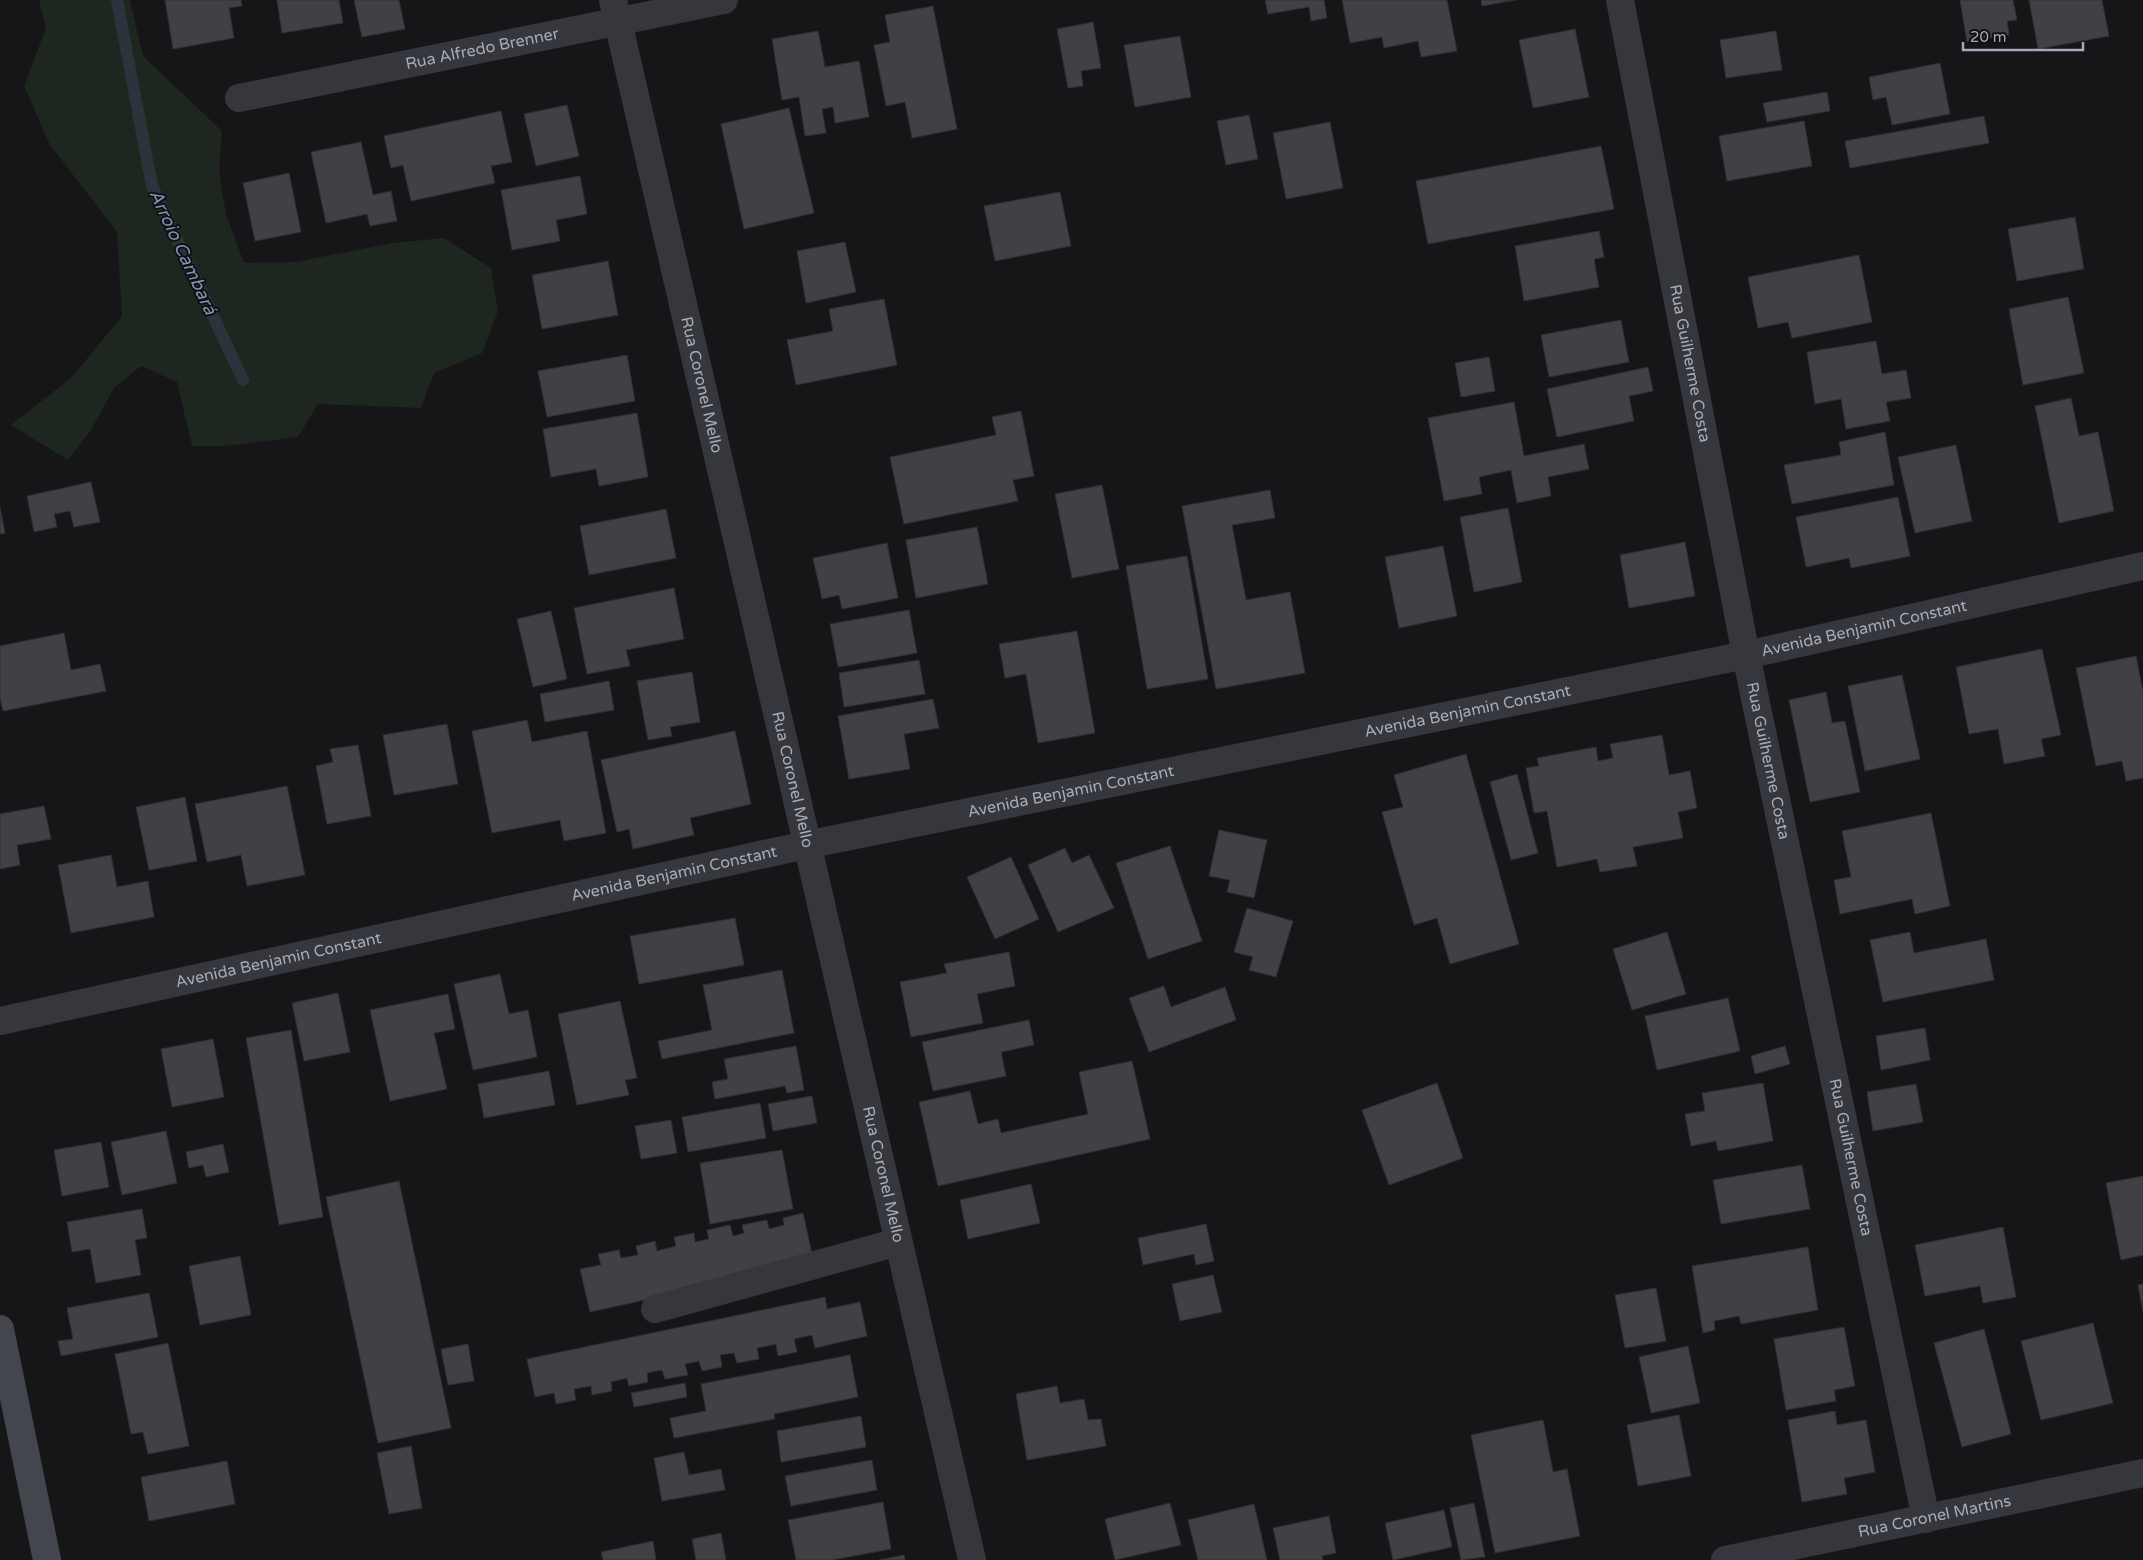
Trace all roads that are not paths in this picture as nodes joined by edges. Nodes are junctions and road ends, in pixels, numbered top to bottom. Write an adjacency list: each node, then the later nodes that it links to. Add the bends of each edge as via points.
1 (724, 0): 3 (street, Rua Alfredo Brenner)
2 (1620, 0): 6 (street, Rua Guilherme Costa)
3 (616, 11): 4 (street, Rua Alfredo Brenner); 7 (street, Rua Coronel Mello)
4 (238, 98)
5 (2143, 566): 6 (street, Avenida Benjamin Constant)
6 (1746, 655): 7 (street, Avenida Benjamin Constant); 13 (street, Rua Guilherme Costa)
7 (806, 845): 8 (street, Avenida Benjamin Constant); 9 (street, Rua Coronel Mello)
8 (0, 1021)
9 (898, 1242): 10 (street); 15 (street, Rua Coronel Mello)
10 (655, 1309)
11 (0, 1329): 14 (street)
12 (2143, 1473): 13 (street, Rua Coronel Martins)
13 (1926, 1519): 16 (street, Rua Coronel Martins)
14 (47, 1560)
15 (972, 1560)
16 (1725, 1560)

